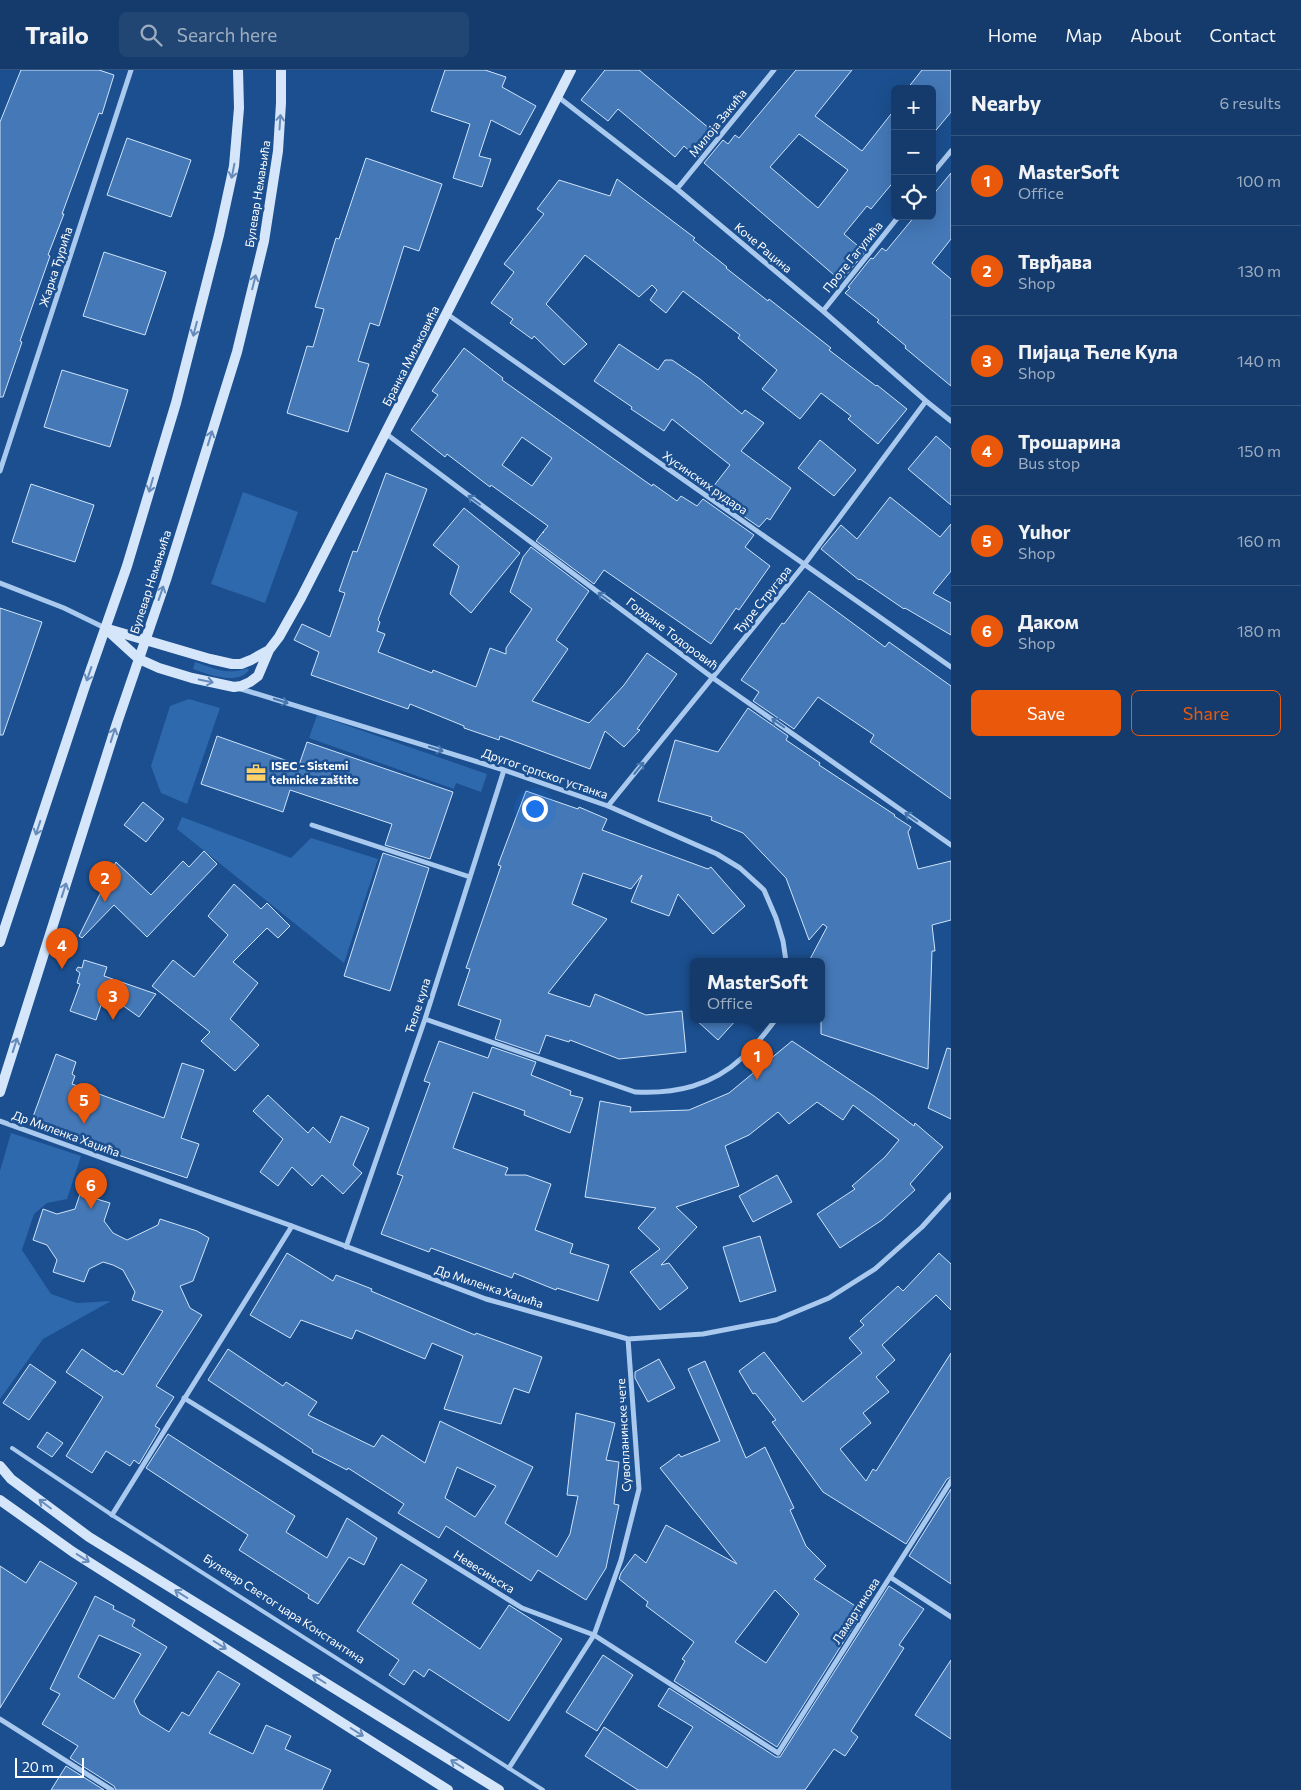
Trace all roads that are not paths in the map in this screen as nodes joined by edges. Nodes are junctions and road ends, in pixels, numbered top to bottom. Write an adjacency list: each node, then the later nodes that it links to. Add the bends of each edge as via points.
1 (131, 70): 16 (street, Жарка Ђурића)
2 (238, 70): 19 (street, one-way to 19, via 239,108 234,166 219,235 128,566)
3 (281, 70): 20 (street, Булевар Немањића, one-way to 3, via 237,352 264,241 278,152)
4 (571, 70): 6 (street, Бранка Миљковића)
5 (774, 70): 9 (street, Милоја Закића)
6 (557, 96): 9 (street, Коче Рацина); 12 (street, Бранка Миљковића)
7 (951, 151): 8 (street)
8 (936, 169)
9 (677, 189): 11 (street, Коче Рацина)
10 (896, 220): 11 (street, Проте Гагулића)
11 (823, 311): 13 (street, Коче Рацина)
12 (447, 314): 15 (street, Бранка Миљковића); 17 (street, Хусинских рудара)
13 (926, 401): 14 (street, Коче Рацина); 17 (street, Ђуре Стругара)
14 (951, 421)
15 (385, 433): 21 (street, Бранка Миљковића, via 291,616); 24 (street, Гордане Тодоровић, one-way to 15)
16 (0, 471)
17 (804, 565): 23 (street, Хусинских рудара); 24 (street, Ђуре Стругара)
18 (0, 583): 19 (street)
19 (105, 628): 20 (street, Бранка Миљковића); 22 (street); 31 (street, one-way to 31)
20 (145, 639): 21 (street, Бранка Миљковића, via 232,664 241,664); 22 (street, Булевар Немањића)
21 (269, 650): 25 (street, Бранка Миљковића, via 258,676)
22 (139, 659): 25 (street, one-way to 25, via 192,678); 35 (street, Булевар Немањића, one-way to 22)
23 (951, 667)
24 (713, 678): 27 (street, Ђуре Стругара, one-way to 24); 29 (street, Гордане Тодоровић, one-way to 24)
25 (234, 687): 26 (street, Другог српског устанка, one-way to 26)
26 (504, 770): 27 (street, Другог српског устанка); 30 (street, Ћеле кула)
27 (608, 806): 32 (street, Другог српског устанка, via 718,854 740,868 764,890 776,918)
28 (312, 825): 30 (street)
29 (951, 845)
30 (470, 878): 33 (street, Ћеле кула)
31 (0, 942)
32 (786, 958)
33 (425, 1019): 34 (street, via 635,1092 661,1093 684,1089 725,1072 745,1056); 39 (street, Ћеле кула)
34 (773, 1023)
35 (0, 1092)
36 (0, 1121): 38 (street, Др Миленка Хаџића)
37 (951, 1195): 40 (street, Др Миленка Хаџића, via 922,1227 875,1269 829,1298 776,1320 703,1334)
38 (292, 1226): 39 (street, Др Миленка Хаџића); 41 (street)
39 (346, 1247): 40 (street, Др Миленка Хаџића, via 486,1298)
40 (628, 1339): 49 (street, Сувопланинске чете, via 639,1490 621,1560)
41 (184, 1398): 46 (street); 49 (street, Невесињска, via 522,1608)
42 (12, 1448): 46 (lane, Булевар Светог цара Константина)
43 (0, 1466): 55 (street, one-way to 43, via 89,1537 11,1479)
44 (951, 1481): 47 (street, Ламартинова)
45 (0, 1500): 54 (street, one-way to 54, via 73,1552)
46 (112, 1515): 52 (lane, Булевар Светог цара Константина)
47 (890, 1577): 48 (street); 51 (street, Ламартинова)
48 (951, 1617)
49 (594, 1635): 51 (street, Невесињска); 52 (street, Сувопланинске чете)
50 (0, 1719): 53 (street)
51 (778, 1752)
52 (509, 1768): 56 (lane, Булевар Светог цара Константина)
53 (112, 1790)
54 (448, 1790)
55 (499, 1790)
56 (543, 1790)

